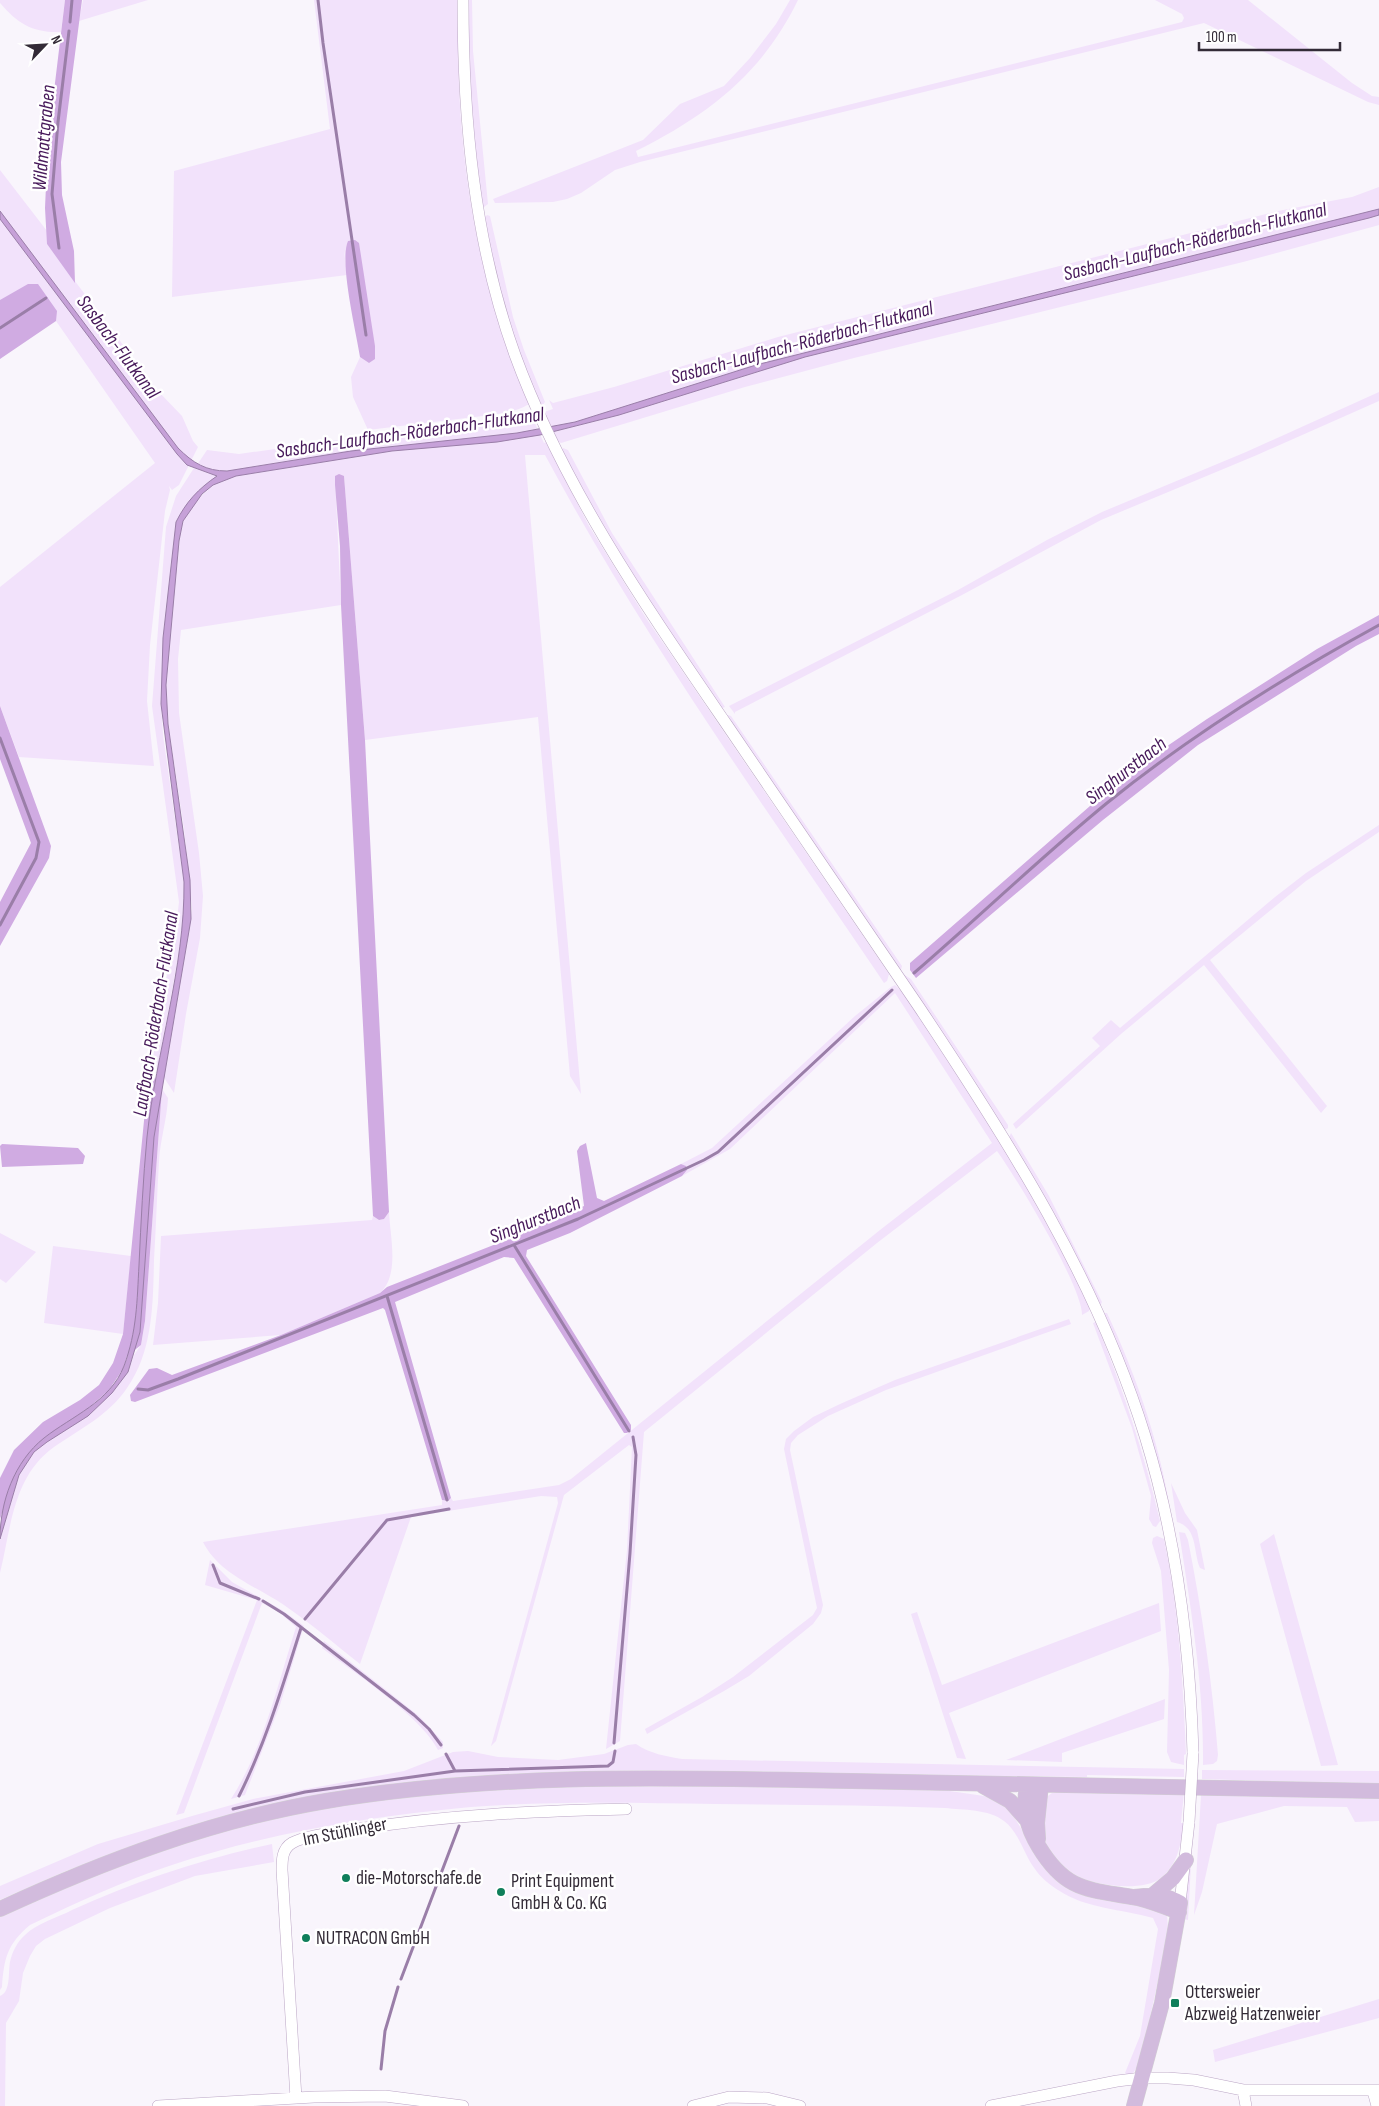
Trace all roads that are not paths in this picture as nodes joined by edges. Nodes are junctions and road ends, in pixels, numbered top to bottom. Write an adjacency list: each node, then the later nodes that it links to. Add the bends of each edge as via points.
1 (463, 0): 8 (street, bridge, via 469,143 478,212 515,354 552,442 580,496 644,602 962,1071 1009,1146 1068,1250 1120,1365 1144,1433 1169,1528 1180,1586 1191,1690 1193,1753)
2 (977, 1784): 3 (main road); 6 (main road, via 1010,1801); 12 (main road, via 551,1779 423,1787 323,1802 181,1837 118,1859)
3 (1034, 1785): 4 (main road); 6 (main road, via 1025,1803); 7 (main road)
4 (1379, 1790)
5 (626, 1809): 16 (street, Im Stühlinger, via 508,1812 436,1818 344,1831 300,1839 290,1844 282,1854 282,1870)
6 (1026, 1819): 7 (main road)
7 (1040, 1848): 10 (main road, via 1066,1880 1083,1888)
8 (1186, 1860): 9 (main road, via 1173,1878); 11 (street)
9 (1154, 1894): 10 (main road); 11 (main road, via 1170,1897)
10 (1134, 1897): 11 (main road)
11 (1180, 1907): 13 (main road, via 1162,2003)
12 (0, 1909)
13 (1142, 2078): 14 (street, via 1194,2080); 22 (street); 23 (main road)
14 (1243, 2090): 15 (street); 24 (street)
15 (1376, 2091): 25 (street)
16 (296, 2098): 17 (street); 18 (street)
17 (385, 2101): 19 (street)
18 (158, 2106)
19 (463, 2106)
20 (693, 2106): 21 (street, via 728,2097 767,2098)
21 (800, 2106)
22 (991, 2106)
23 (1134, 2106)
24 (1246, 2106)
25 (1377, 2106)

